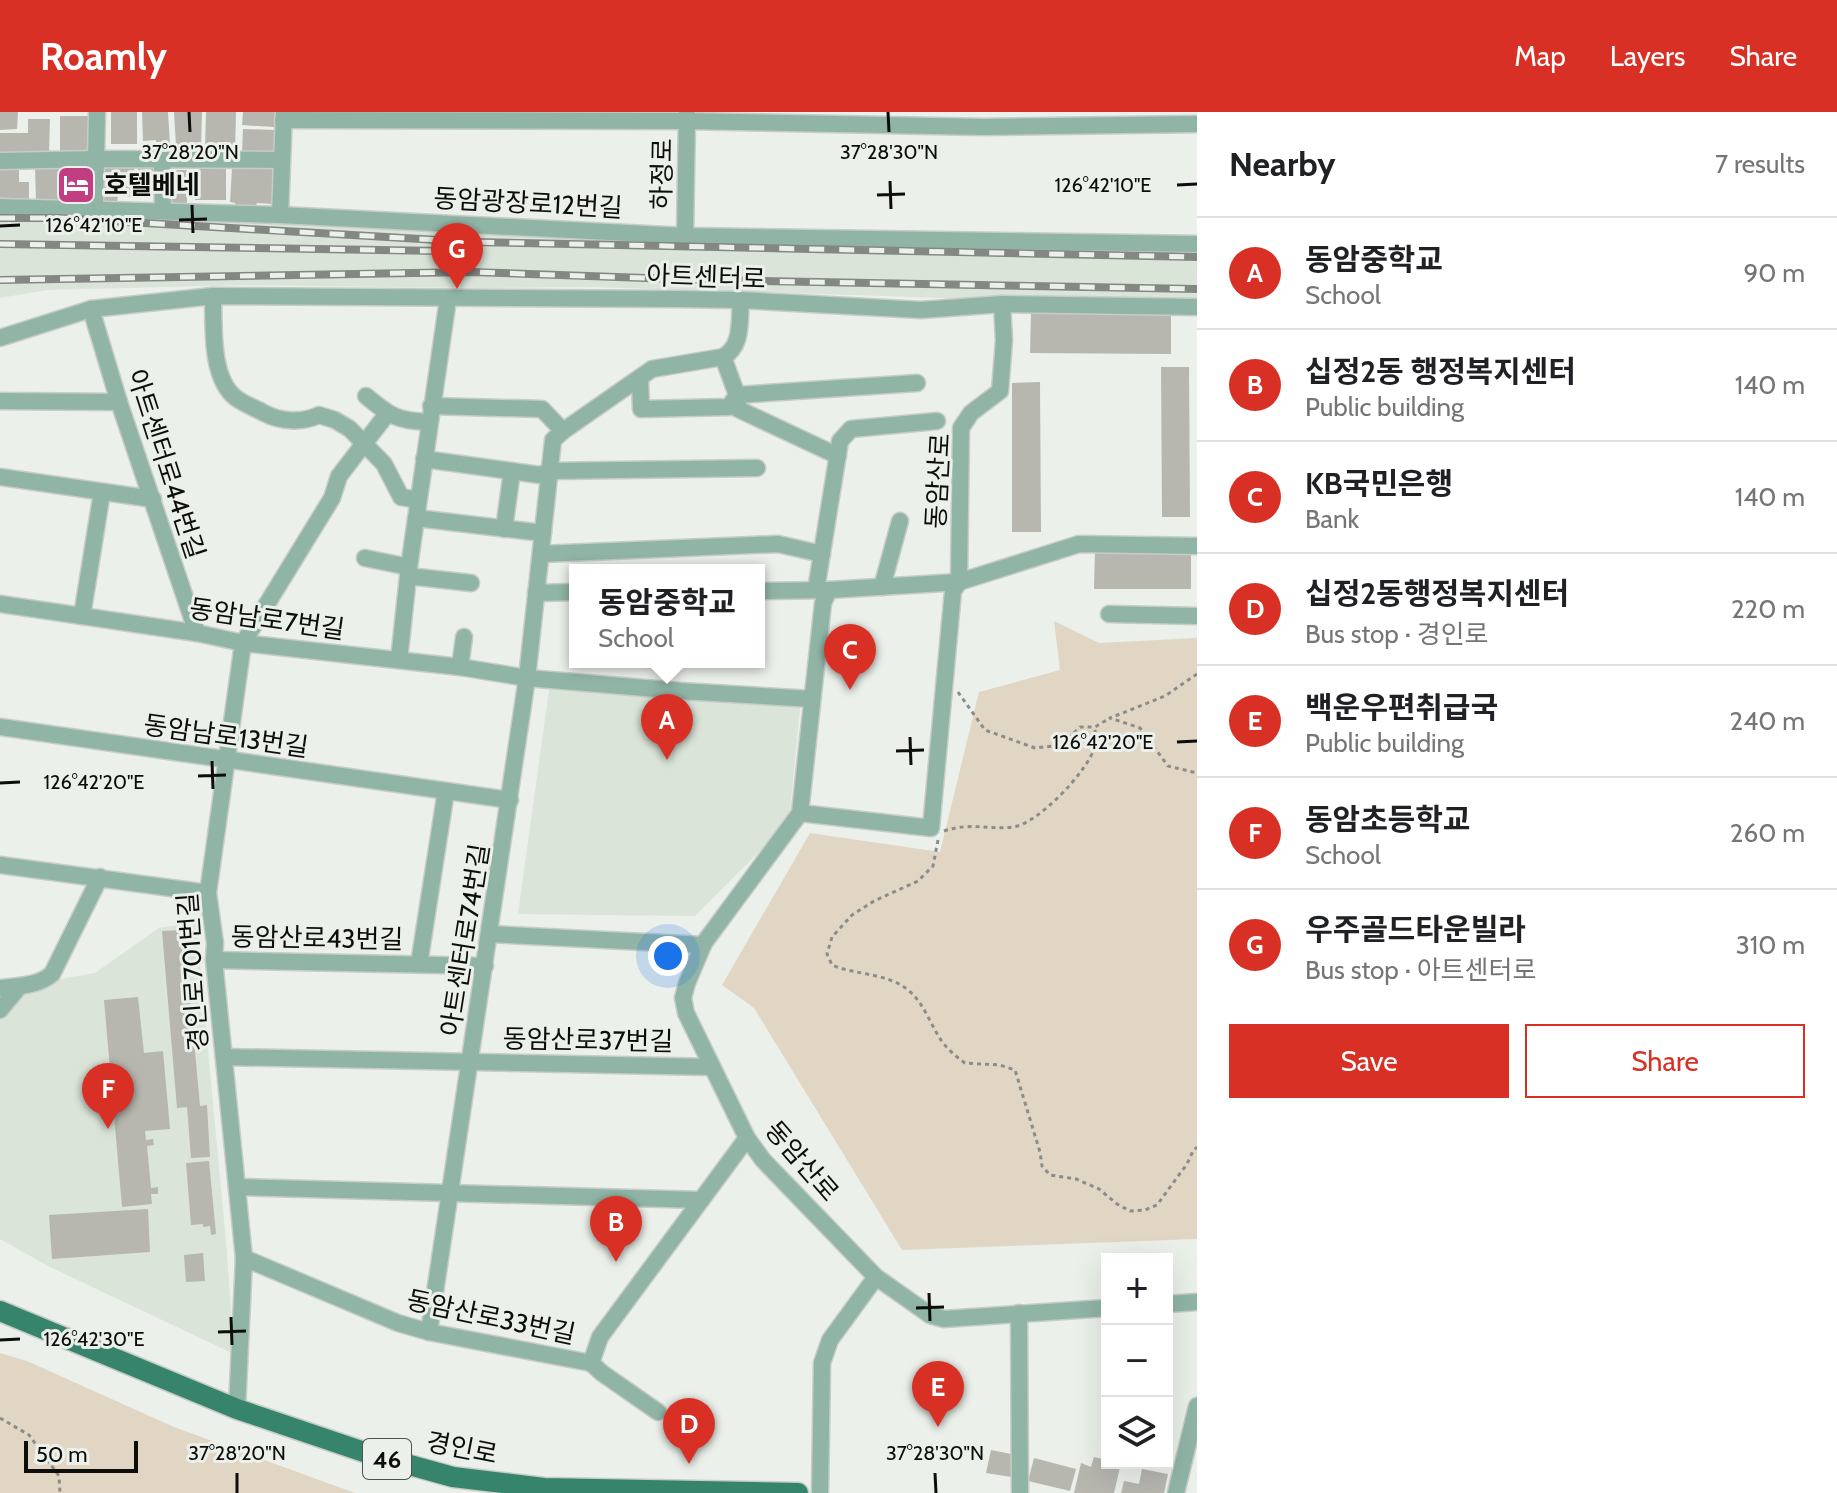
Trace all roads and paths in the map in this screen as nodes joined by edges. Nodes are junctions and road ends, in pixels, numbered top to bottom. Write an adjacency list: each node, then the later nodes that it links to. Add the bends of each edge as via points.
1 (97, 112): 6 (street)
2 (284, 116): 3 (street); 8 (street)
3 (687, 117): 4 (street); 14 (street, 하정로)
4 (985, 120): 5 (street)
5 (1197, 124)
6 (96, 159): 7 (street); 9 (street); 11 (street)
7 (162, 159): 8 (street); 12 (street)
8 (282, 160): 13 (street)
9 (0, 161)
10 (0, 207): 11 (street, 동암광장로12번길)
11 (95, 209): 12 (street, 동암광장로12번길)
12 (163, 211): 13 (street, 동암광장로12번길)
13 (280, 215): 14 (street, 동암광장로12번길)
14 (685, 236): 15 (street, 동암광장로12번길)
15 (1197, 244)
16 (213, 296): 17 (street, 아트센터로); 21 (street, 아트센터로); 34 (street, via 216,355 221,378 234,397 291,421 319,415 350,429)
17 (448, 299): 18 (street, 아트센터로); 31 (street)
18 (741, 300): 19 (street, 아트센터로, via 921,310); 23 (street, via 737,346)
19 (1002, 304): 20 (street, 아트센터로); 53 (street, 동암산로, via 1000,391 961,428)
20 (1197, 307)
21 (91, 309): 22 (street, 아트센터로); 29 (street, 아트센터로44번길)
22 (0, 338)
23 (723, 357): 24 (street, via 652,369); 26 (street)
24 (640, 378): 26 (street, via 641,409 729,407); 33 (street)
25 (917, 383): 26 (street)
26 (737, 395): 35 (street, via 738,409)
27 (366, 396): 30 (street)
28 (0, 401): 29 (street)
29 (119, 402): 42 (street, 아트센터로44번길)
30 (387, 414): 31 (street, via 407,421); 34 (street, 경인로701번길)
31 (430, 414): 33 (street, via 542,409); 36 (street)
32 (937, 421): 35 (street, via 851,429 840,441)
33 (563, 431): 39 (street, 아트센터로74번길, via 553,440)
34 (363, 444): 43 (street, via 384,464 401,497); 66 (street, 경인로701번길, via 339,476 332,498)
35 (838, 456): 50 (street)
36 (424, 459): 38 (street); 43 (street)
37 (757, 468): 39 (street)
38 (512, 471): 39 (street); 46 (street)
39 (550, 471): 47 (street, 아트센터로74번길)
40 (0, 477): 41 (street)
41 (102, 492): 42 (street); 62 (street)
42 (153, 499): 64 (street, 아트센터로44번길)
43 (418, 500): 44 (street)
44 (416, 518): 46 (street); 52 (street)
45 (900, 521): 55 (street, 동암산로)
46 (504, 529): 47 (street)
47 (543, 533): 49 (street, 아트센터로74번길)
48 (1197, 546): 53 (street, via 1079,544)
49 (541, 554): 50 (street, via 778,544); 59 (street, 아트센터로74번길)
50 (822, 554): 56 (street)
51 (365, 558): 52 (street)
52 (408, 572): 54 (street); 67 (street)
53 (959, 582): 55 (street); 70 (street, 동암산로, via 953,591)
54 (471, 583)
55 (882, 587): 56 (street)
56 (822, 590): 57 (street); 72 (street)
57 (765, 591)
58 (569, 592): 59 (street)
59 (536, 593): 71 (street, 아트센터로74번길)
60 (0, 604): 62 (street, 동암남로7번길)
61 (1109, 614): 63 (street)
62 (82, 616): 64 (street, 동암남로7번길)
63 (1197, 616)
64 (197, 633): 66 (street, 동암남로7번길)
65 (464, 637): 68 (street)
66 (243, 643): 67 (street, 동암남로7번길); 76 (street, 경인로701번길)
67 (399, 660): 68 (street, 동암남로7번길)
68 (460, 667): 71 (street, 동암남로7번길)
69 (1197, 674): 73 (path, via 1165,696)
70 (945, 675): 75 (path, via 985,730 1006,738 1035,748 1062,745 1080,727); 80 (street, 동암산로, via 931,828)
71 (527, 678): 72 (street, 동암남로7번길); 79 (street, 아트센터로74번길)
72 (812, 699): 80 (street)
73 (1110, 718): 75 (path); 77 (path, via 1140,728 1168,766)
74 (0, 727): 76 (street, 동암남로13번길)
75 (1095, 727): 96 (path, via 1095,745 1083,771 1031,821 940,833 933,866 918,881 852,915 832,937 827,954 832,965 906,988 920,1001 941,1041 965,1063 1015,1070 1042,1166 1050,1175 1099,1189 1130,1211 1145,1210 1157,1205)
76 (228, 761): 78 (street, 동암남로13번길); 83 (street, 경인로701번길)
77 (1197, 773)
78 (446, 791): 79 (street, 동암남로13번길); 87 (street, 동암산로43번길)
79 (510, 800): 84 (street, 아트센터로74번길)
80 (800, 813): 85 (street, 동암산로)
81 (0, 865): 82 (street)
82 (100, 877): 83 (street); 89 (street, via 52,974)
83 (208, 893): 86 (street, 경인로701번길)
84 (490, 934): 85 (street); 88 (street, 아트센터로74번길)
85 (703, 945): 94 (street, 동암산로, via 683,998)
86 (214, 960): 87 (street, 동암산로43번길); 92 (street, 경인로701번길)
87 (419, 964): 88 (street, 동암산로43번길)
88 (485, 966): 93 (street, 아트센터로74번길)
89 (20, 986): 90 (street); 91 (street)
90 (0, 988)
91 (0, 1010)
92 (224, 1057): 93 (street, 동암산로37번길); 97 (street, 경인로701번길)
93 (471, 1062): 94 (street, 동암산로37번길); 98 (street, 아트센터로74번길)
94 (712, 1067): 95 (street, 동암산로)
95 (747, 1138): 99 (street, 동암산로33번길); 101 (street, 동암산로)
96 (1197, 1147)
97 (237, 1187): 98 (street); 100 (street, 경인로701번길)
98 (451, 1193): 99 (street); 107 (street, 아트센터로74번길)
99 (701, 1200): 108 (street, 동암산로33번길, via 600,1337)
100 (244, 1258): 107 (street, 동암산로33번길); 110 (street, 경인로701번길)
101 (876, 1277): 106 (street, 동암산로, via 944,1319); 115 (street, via 830,1340 822,1363)
102 (1197, 1302): 103 (street)
103 (1173, 1304)
104 (1101, 1308): 106 (street, 동암산로)
105 (0, 1311): 110 (main road, 경인로 / 46)
106 (1019, 1313): 116 (street)
107 (429, 1332): 108 (street, 동암산로33번길)
108 (591, 1363): 111 (street)
109 (1197, 1406): 117 (street)
110 (237, 1409): 114 (main road, 경인로 / 46, via 453,1477 544,1488)
111 (658, 1412)
112 (0, 1418): 113 (path, via 29,1435 59,1476)
113 (60, 1493)
114 (798, 1493)
115 (820, 1493)
116 (1020, 1493)
117 (1176, 1493)

